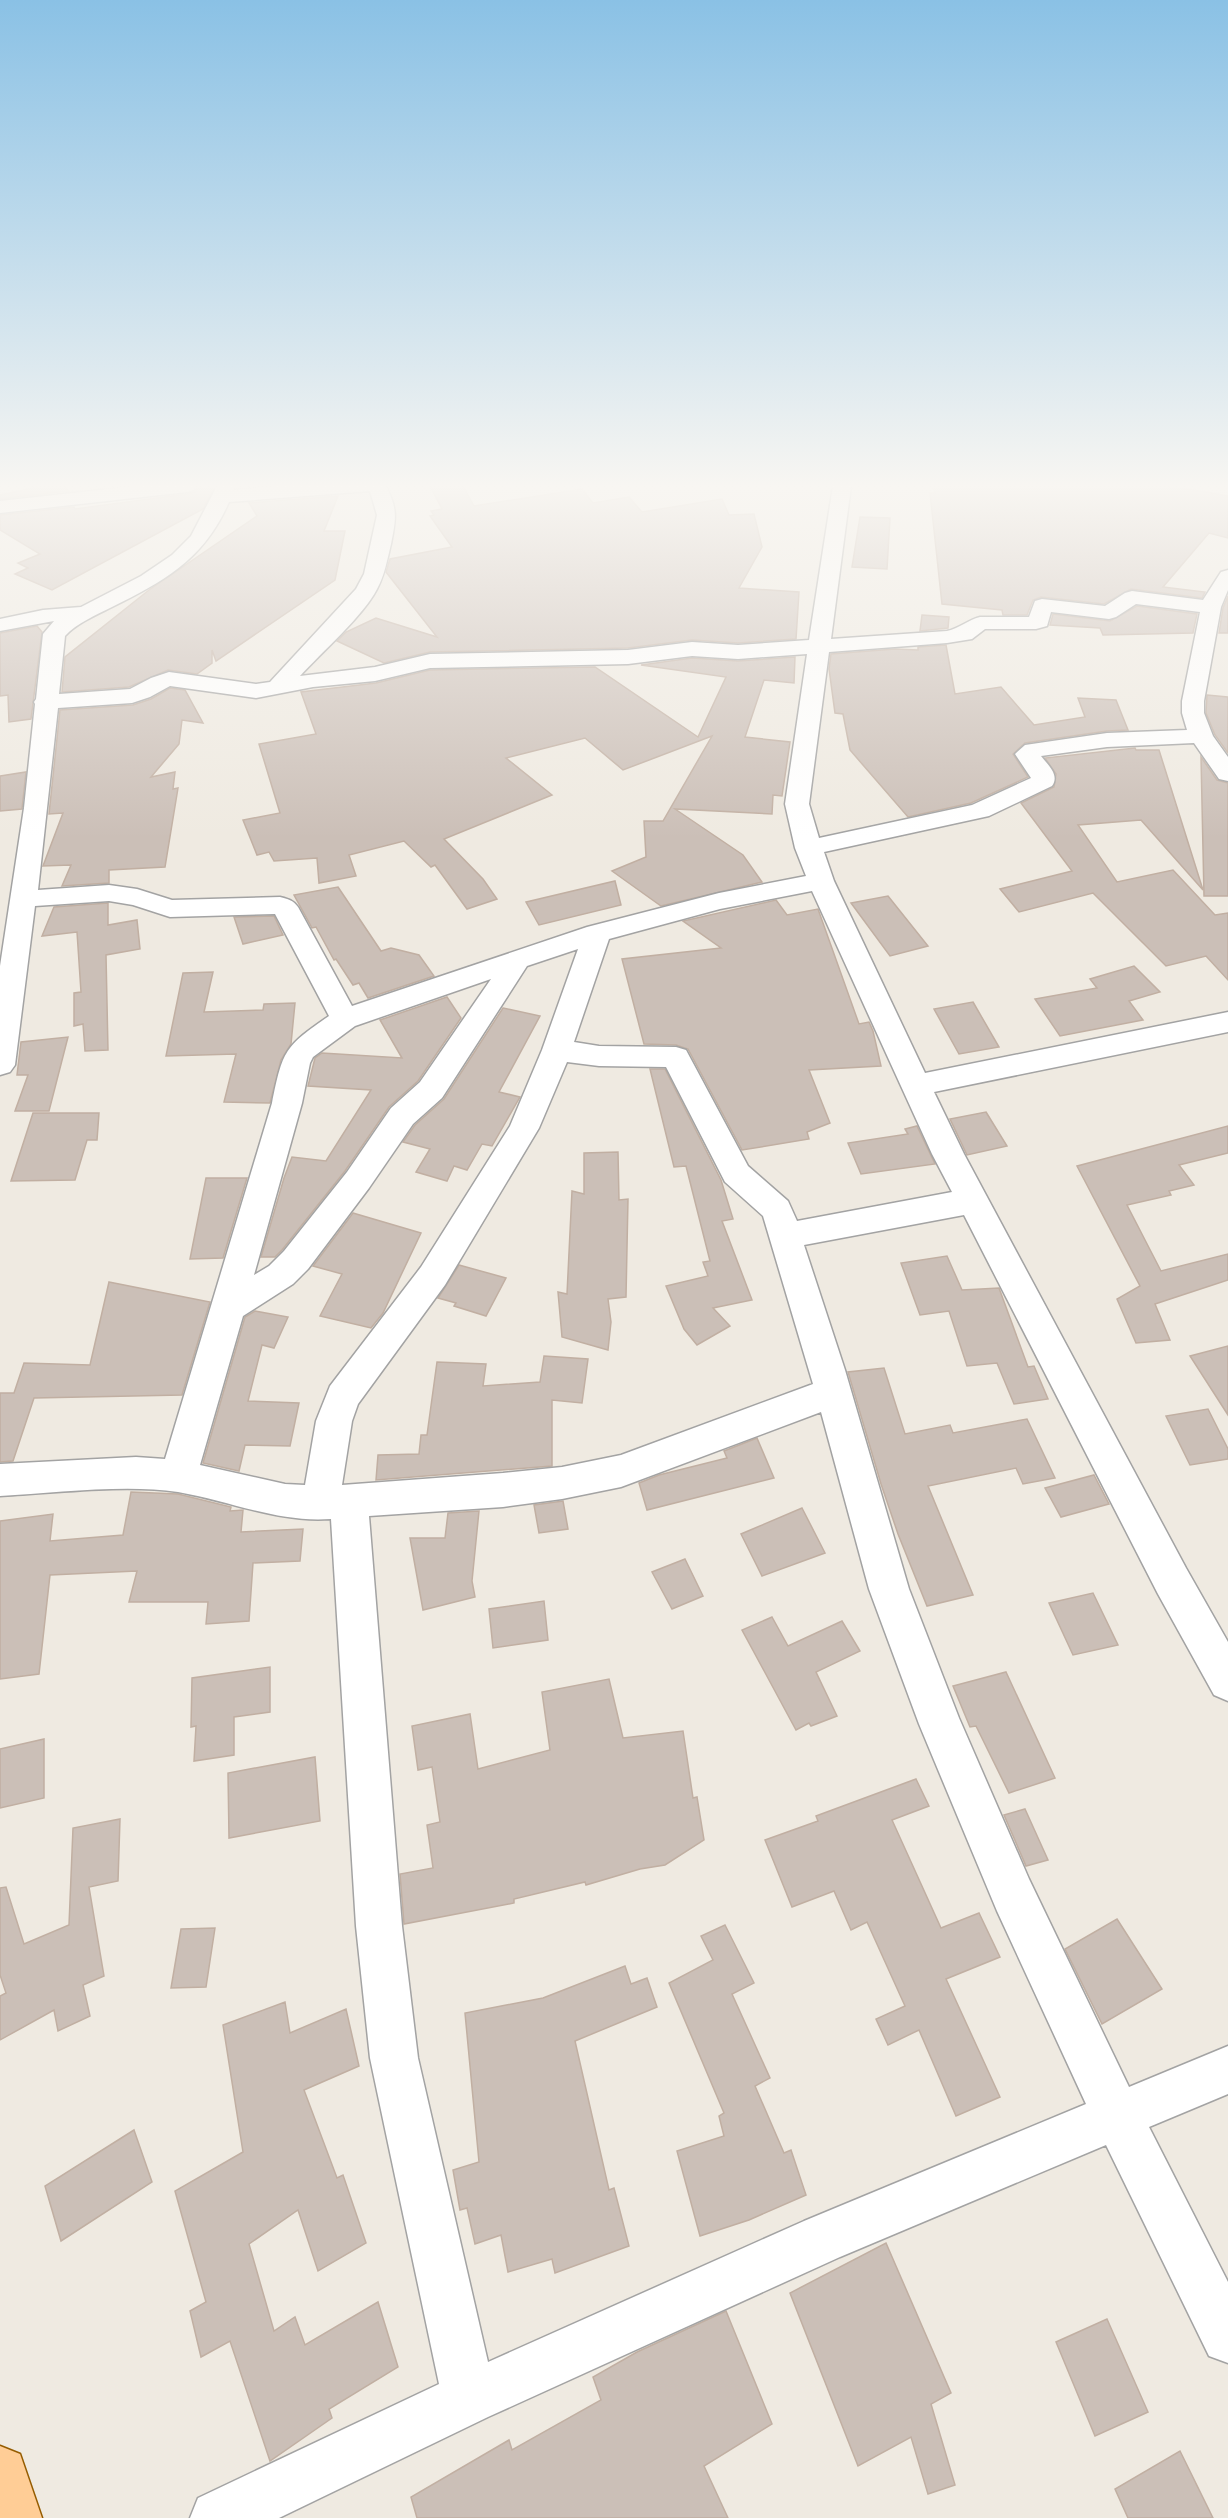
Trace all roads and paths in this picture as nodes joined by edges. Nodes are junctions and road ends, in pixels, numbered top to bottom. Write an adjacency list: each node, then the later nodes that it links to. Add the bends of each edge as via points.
1 (102, 604): 8 (street)
2 (355, 604): 11 (street)
3 (826, 604): 10 (street)
4 (1122, 604): 10 (street, via 1107,614 1042,605 1036,623 980,623 957,636)
5 (1183, 604): 7 (street)
6 (1212, 604): 7 (street)
7 (1211, 607): 13 (street, via 1193,701)
8 (83, 613): 9 (street); 12 (street, via 54,634)
9 (0, 625)
10 (820, 646): 11 (street, via 733,653 686,650 628,657 430,661 375,674); 15 (street, via 797,804)
11 (277, 687): 12 (street, via 249,691 169,679 139,695)
12 (45, 702): 16 (street)
13 (1201, 736): 14 (street); 15 (street, via 1107,740 1033,750 1027,754 1043,775 1043,782 987,808)
14 (1228, 774)
15 (808, 848): 18 (street)
16 (28, 863): 17 (street); 19 (street)
17 (0, 867)
18 (821, 881): 20 (street, via 719,901); 27 (street)
19 (23, 898): 21 (street); 23 (street, via 109,892 170,909 280,905 285,907)
20 (597, 933): 22 (street); 25 (street)
21 (9, 934): 26 (street)
22 (519, 958): 23 (street); 30 (street, via 431,1090 402,1116 296,1260 281,1275)
23 (345, 1019): 30 (street, via 303,1050 295,1062)
24 (1228, 1022): 27 (street)
25 (557, 1050): 29 (street, via 599,1056 676,1057 736,1174 777,1210); 34 (street, via 524,1128 433,1276 342,1397 334,1420)
26 (0, 1065)
27 (916, 1085): 28 (street)
28 (972, 1201): 29 (street); 35 (street)
29 (786, 1236): 31 (street)
30 (228, 1308): 32 (street)
31 (833, 1392): 34 (street, via 621,1471 562,1483); 37 (street, via 889,1588 940,1724 1013,1895)
32 (178, 1476): 33 (street, via 136,1473); 34 (street, via 285,1501)
33 (0, 1480)
34 (335, 1503): 39 (street, via 394,2058)
35 (1228, 1681)
36 (1228, 2070): 37 (street)
37 (1117, 2115): 38 (street); 39 (street, via 822,2239)
38 (1228, 2337)
39 (469, 2398): 42 (street)
40 (0, 2475): 41 (main road)
41 (14, 2518)
42 (218, 2518)

